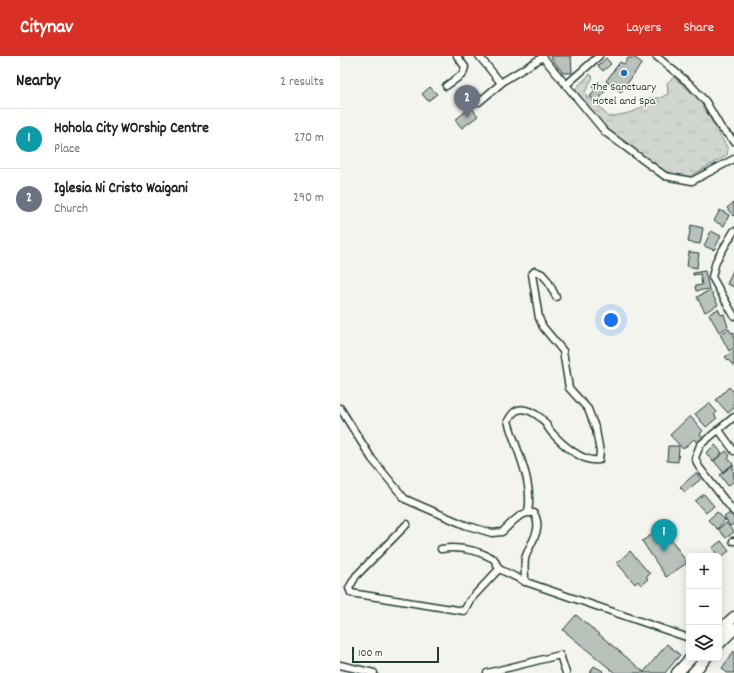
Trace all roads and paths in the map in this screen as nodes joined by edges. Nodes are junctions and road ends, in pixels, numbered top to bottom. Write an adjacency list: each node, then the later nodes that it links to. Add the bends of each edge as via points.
1 (457, 56): 10 (street, via 465,67 463,74)
2 (479, 56): 8 (street)
3 (528, 56): 7 (street)
4 (542, 56): 7 (street); 9 (street)
5 (599, 56): 9 (street)
6 (656, 56): 12 (street, via 690,84 706,102 721,128)
7 (533, 62): 8 (street)
8 (501, 83): 11 (street)
9 (566, 85): 13 (street, via 605,132 665,176 692,182)
10 (446, 86)
11 (479, 102)
12 (734, 141)
13 (734, 160)
14 (734, 231): 16 (street, via 716,261 712,277)
15 (556, 297): 21 (street, via 542,274 535,271 532,274 539,318 543,327 563,351 569,388 588,409 596,430 599,460 593,461 578,454 561,442 541,418 526,409 518,409 512,413 508,420 523,466 530,501)
16 (734, 314)
17 (340, 408): 21 (street, via 372,459 405,499 465,525 492,533 502,532 521,514)
18 (734, 417): 19 (street)
19 (719, 430): 20 (street); 22 (street, via 700,445 695,458 699,467)
20 (734, 451)
21 (528, 512): 26 (street, via 534,514 538,520 526,558)
22 (734, 512)
23 (407, 524): 25 (street, via 356,576 349,588 351,593 464,611 470,600)
24 (441, 549): 25 (street, via 464,548 483,553 494,559)
25 (499, 569): 26 (street)
26 (525, 582): 30 (street)
27 (734, 617): 28 (main road)
28 (722, 628)
29 (734, 629): 31 (main road)
30 (686, 637)
31 (722, 641)
32 (688, 661): 38 (main road)
33 (703, 661): 39 (main road)
34 (340, 665): 35 (street)
35 (371, 673)
36 (487, 673): 37 (street, via 560,655)
37 (566, 673)
38 (677, 673)
39 (693, 673)

